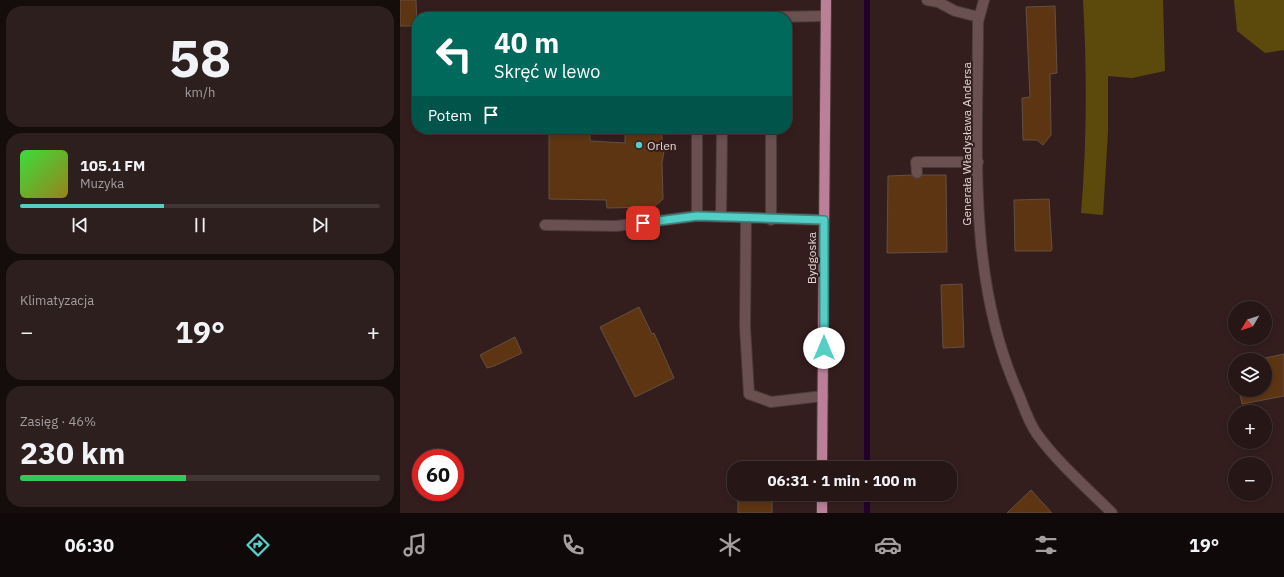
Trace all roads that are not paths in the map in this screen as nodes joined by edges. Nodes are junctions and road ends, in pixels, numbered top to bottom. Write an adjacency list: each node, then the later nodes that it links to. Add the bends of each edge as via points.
1 (826, 0): 4 (main road, Bydgoska)
2 (928, 0): 6 (street)
3 (984, 0): 6 (street, Generała Władysława Andersa)
4 (826, 16): 5 (street); 16 (main road, Bydgoska)
5 (792, 17)
6 (979, 17): 10 (street, Generała Władysława Andersa)
7 (697, 134): 12 (street)
8 (722, 134): 13 (street)
9 (771, 134): 15 (street)
10 (978, 162): 11 (street, via 916,162); 22 (street, Generała Władysława Andersa, via 978,219 986,277 994,325 1011,379 1036,433)
11 (917, 173)
12 (697, 216): 13 (street); 17 (street, via 616,226)
13 (721, 217): 14 (street)
14 (746, 219): 15 (street); 18 (street, via 745,327 749,394 771,402)
15 (771, 220): 16 (street)
16 (824, 220): 18 (main road, Bydgoska)
17 (545, 225)
18 (823, 396): 19 (main road, Bydgoska)
19 (822, 461)
20 (822, 501): 21 (main road)
21 (822, 513)
22 (1112, 513)

